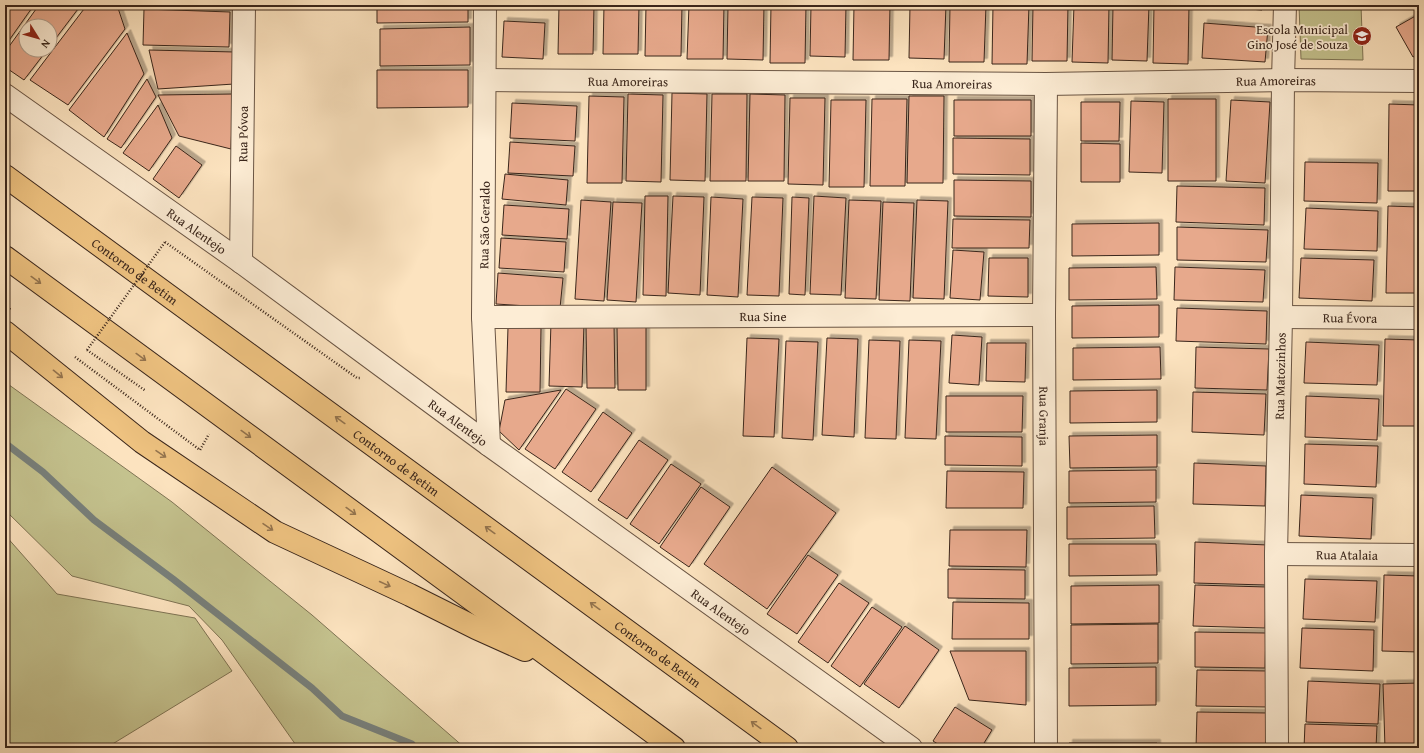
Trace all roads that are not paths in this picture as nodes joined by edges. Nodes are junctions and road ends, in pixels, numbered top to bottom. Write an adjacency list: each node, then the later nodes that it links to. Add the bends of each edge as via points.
1 (244, 5): 11 (street, Rua Póvoa)
2 (485, 5): 4 (street, Rua São Geraldo)
3 (1286, 5): 5 (street, Rua Matozinhos)
4 (485, 80): 7 (street, Rua Amoreiras); 13 (street, Rua São Geraldo)
5 (1283, 80): 6 (street, Rua Amoreiras); 7 (street, Rua Amoreiras); 14 (street, Rua Matozinhos)
6 (1419, 81)
7 (1046, 84): 12 (street, Rua Granja)
8 (5, 95): 11 (street, Rua Alentejo)
9 (5, 176): 24 (highway, Contorno de Betim, one-way to 9)
10 (5, 257): 22 (highway, one-way to 22)
11 (241, 262): 19 (street, Rua Alentejo)
12 (1044, 315): 13 (street, Rua Sine); 26 (street, Rua Granja)
13 (483, 317): 19 (street, Rua São Geraldo)
14 (1281, 317): 15 (street, Rua Évora); 20 (street, Rua Matozinhos)
15 (1419, 318)
16 (5, 332): 18 (highway)
17 (5, 342): 18 (highway)
18 (28, 350): 22 (highway, one-way to 22, via 142,442 275,532)
19 (489, 445): 25 (street, Rua Alentejo)
20 (1276, 554): 21 (street, Rua Atalaia); 27 (street, Rua Matozinhos)
21 (1419, 555)
22 (567, 670): 23 (highway)
23 (674, 748)
24 (787, 748)
25 (912, 748)
26 (1046, 748)
27 (1277, 748)

